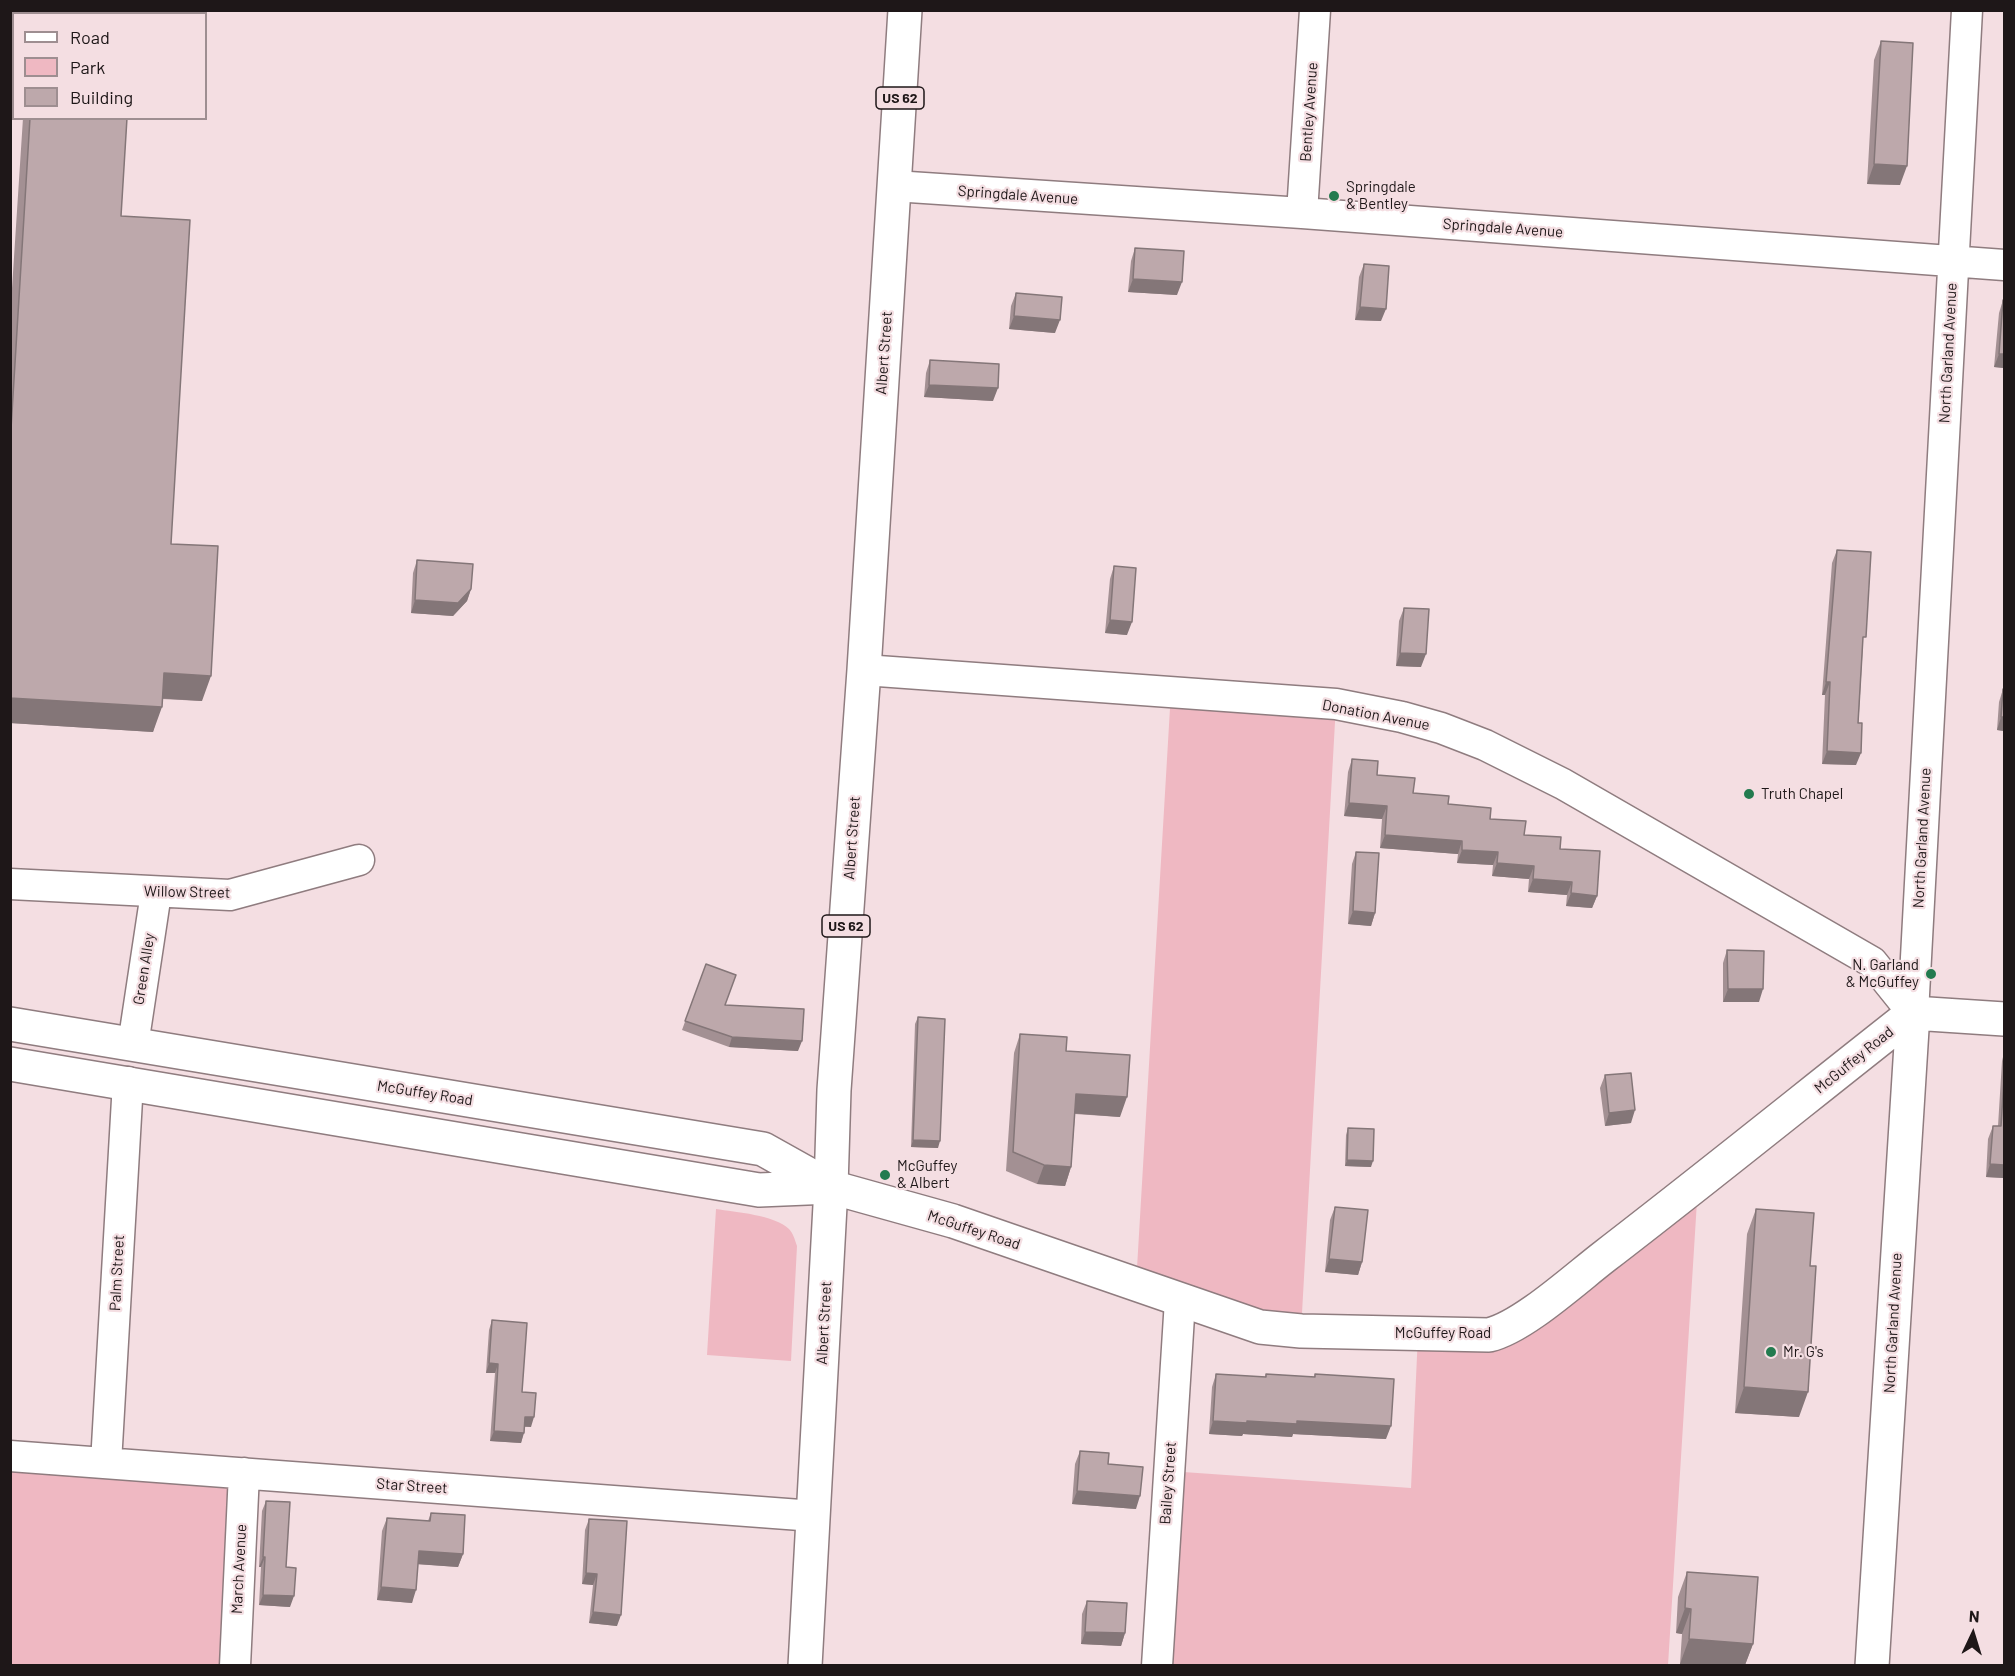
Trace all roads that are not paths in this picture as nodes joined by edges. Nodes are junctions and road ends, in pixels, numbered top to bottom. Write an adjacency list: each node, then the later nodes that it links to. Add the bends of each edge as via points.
1 (905, 10): 4 (main road, Albert Street / US 62)
2 (1315, 10): 5 (street, Bentley Avenue)
3 (1967, 10): 6 (street, North Garland Avenue)
4 (894, 186): 5 (street, Springdale Avenue); 8 (main road, Albert Street / US 62)
5 (1302, 213): 6 (street, Springdale Avenue)
6 (1952, 261): 7 (street, Springdale Avenue); 12 (street, North Garland Avenue)
7 (2004, 265)
8 (864, 670): 12 (street, Donation Avenue, via 1336,704 1441,728 1563,784 1872,962); 18 (main road, Albert Street / US 62, via 834,1090)
9 (358, 860): 11 (street, Willow Street, via 230,895)
10 (10, 884): 11 (street, Willow Street)
11 (156, 893): 15 (street, Green Alley)
12 (1913, 1013): 13 (main road); 19 (main road, McGuffey Road, via 1698,1185 1504,1332 1489,1335 1260,1327); 27 (main road, North Garland Avenue)
13 (2004, 1018)
14 (10, 1024): 15 (main road, McGuffey Road)
15 (133, 1045): 18 (main road, McGuffey Road, via 763,1149)
16 (10, 1064): 17 (main road, McGuffey Road)
17 (128, 1082): 18 (main road, McGuffey Road, via 759,1190); 21 (street, Palm Street)
18 (831, 1187): 19 (main road, McGuffey Road, via 953,1221); 23 (main road, Albert Street / US 62)
19 (1180, 1300): 26 (street, Bailey Street)
20 (10, 1456): 21 (street, Star Street)
21 (106, 1463): 22 (street, Star Street)
22 (244, 1473): 23 (street, Star Street); 24 (street, March Avenue)
23 (814, 1516): 25 (main road, Albert Street / US 62)
24 (235, 1665)
25 (805, 1665)
26 (1157, 1665)
27 (1872, 1665)

